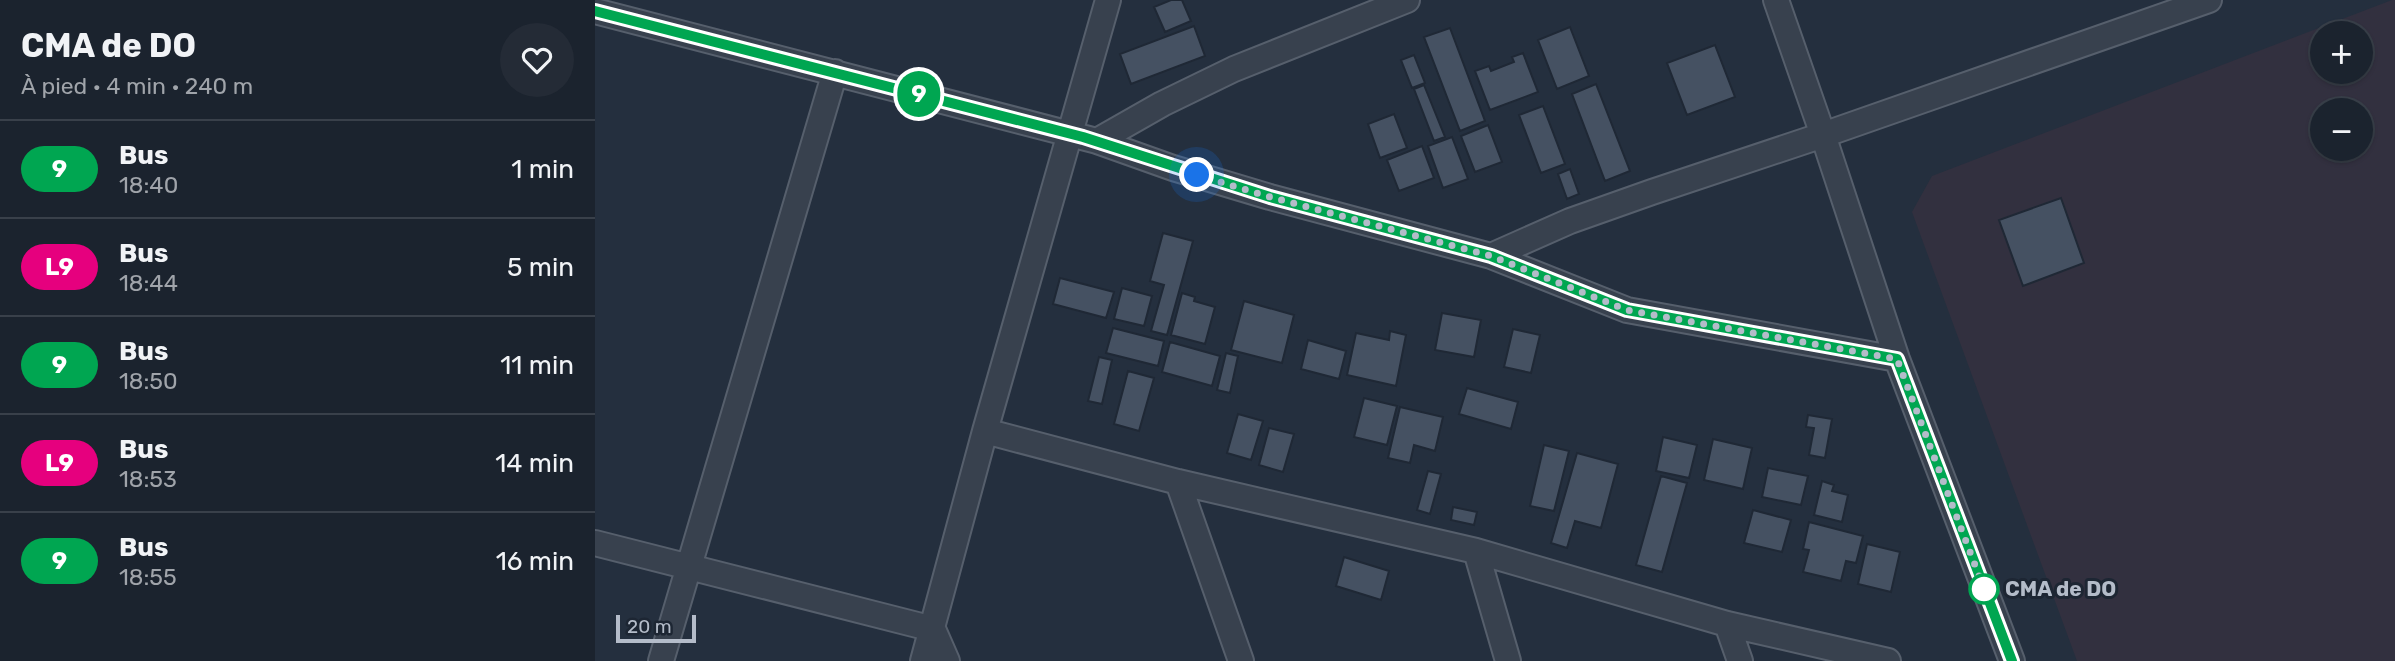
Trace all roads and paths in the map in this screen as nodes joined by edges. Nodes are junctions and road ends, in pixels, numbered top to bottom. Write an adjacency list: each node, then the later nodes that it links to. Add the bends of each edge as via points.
1 (1108, 0): 8 (street)
2 (1408, 0): 10 (street, via 1234,69)
3 (1776, 0): 9 (street)
4 (2209, 0): 9 (street)
5 (629, 10): 6 (street); 7 (street)
6 (595, 11)
7 (835, 72): 8 (street); 17 (street)
8 (1069, 133): 10 (street); 13 (street)
9 (1823, 135): 11 (street, via 1570,221); 12 (street)
10 (1097, 141): 11 (street, via 1270,197)
11 (1491, 256): 12 (street, via 1627,310)
12 (1897, 359): 27 (street)
13 (985, 431): 14 (street); 19 (street)
14 (1178, 482): 16 (street); 23 (street)
15 (595, 543): 17 (street)
16 (1476, 551): 18 (street); 24 (street)
17 (689, 566): 19 (street); 20 (street)
18 (1727, 624): 25 (street); 26 (street)
19 (933, 628): 21 (street); 22 (street)
20 (661, 661)
21 (923, 661)
22 (947, 661)
23 (1241, 661)
24 (1508, 661)
25 (1740, 661)
26 (1888, 661)
27 (2012, 661)

